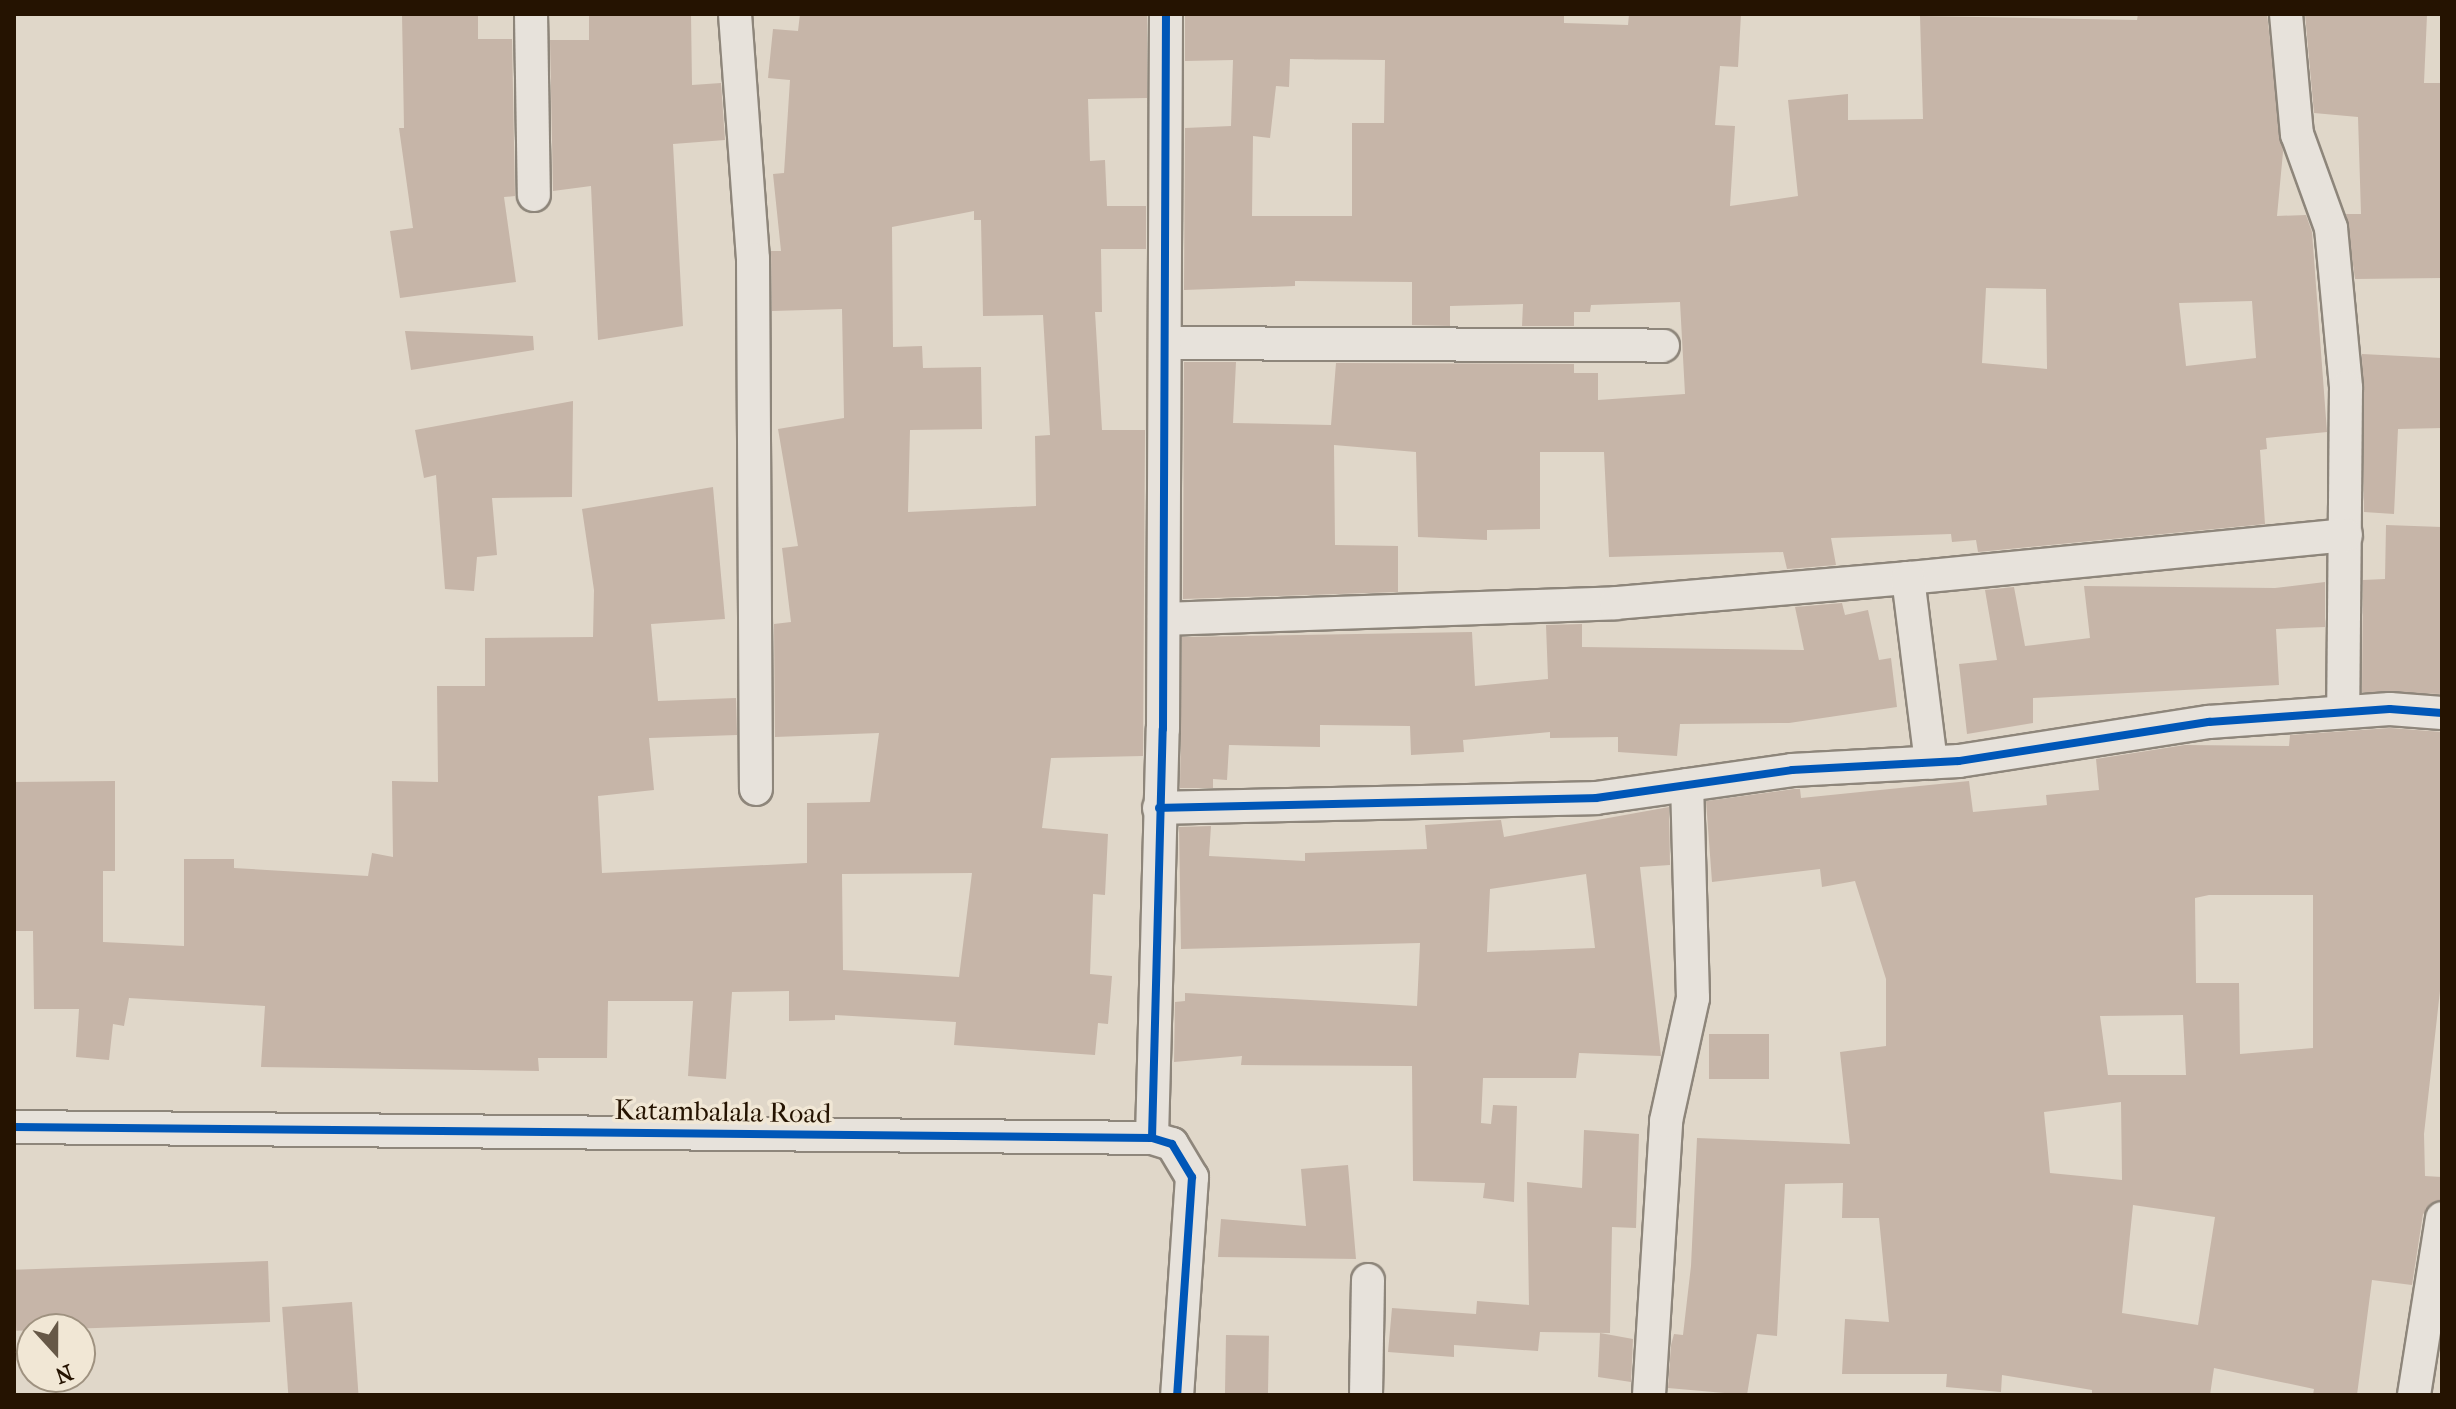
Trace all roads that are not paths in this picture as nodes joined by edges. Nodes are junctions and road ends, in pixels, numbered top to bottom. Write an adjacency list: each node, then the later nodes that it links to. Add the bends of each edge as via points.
1 (531, 14): 5 (street)
2 (735, 14): 15 (street, via 753,259)
3 (1166, 14): 6 (street)
4 (2286, 14): 8 (street, via 2297,134 2331,228 2346,388)
5 (534, 195)
6 (1167, 343): 7 (street); 10 (street)
7 (1663, 346)
8 (2346, 535): 9 (street); 11 (street)
9 (1908, 578): 10 (street, via 1616,603); 13 (street)
10 (1164, 619): 16 (street)
11 (2343, 712): 12 (street); 13 (street, via 2209,722)
12 (2442, 713)
13 (1931, 763): 14 (street, via 1792,770)
14 (1687, 785): 16 (street, via 1596,798); 24 (street, via 1693,998 1666,1121)
15 (756, 789)
16 (1159, 808): 18 (street)
17 (14, 1127): 18 (street, Katambalala Road)
18 (1152, 1138): 22 (street, via 1172,1144 1192,1177)
19 (2442, 1218): 21 (street)
20 (1368, 1280): 23 (street)
21 (2424, 1381)
22 (1177, 1395)
23 (1366, 1395)
24 (1649, 1395)

